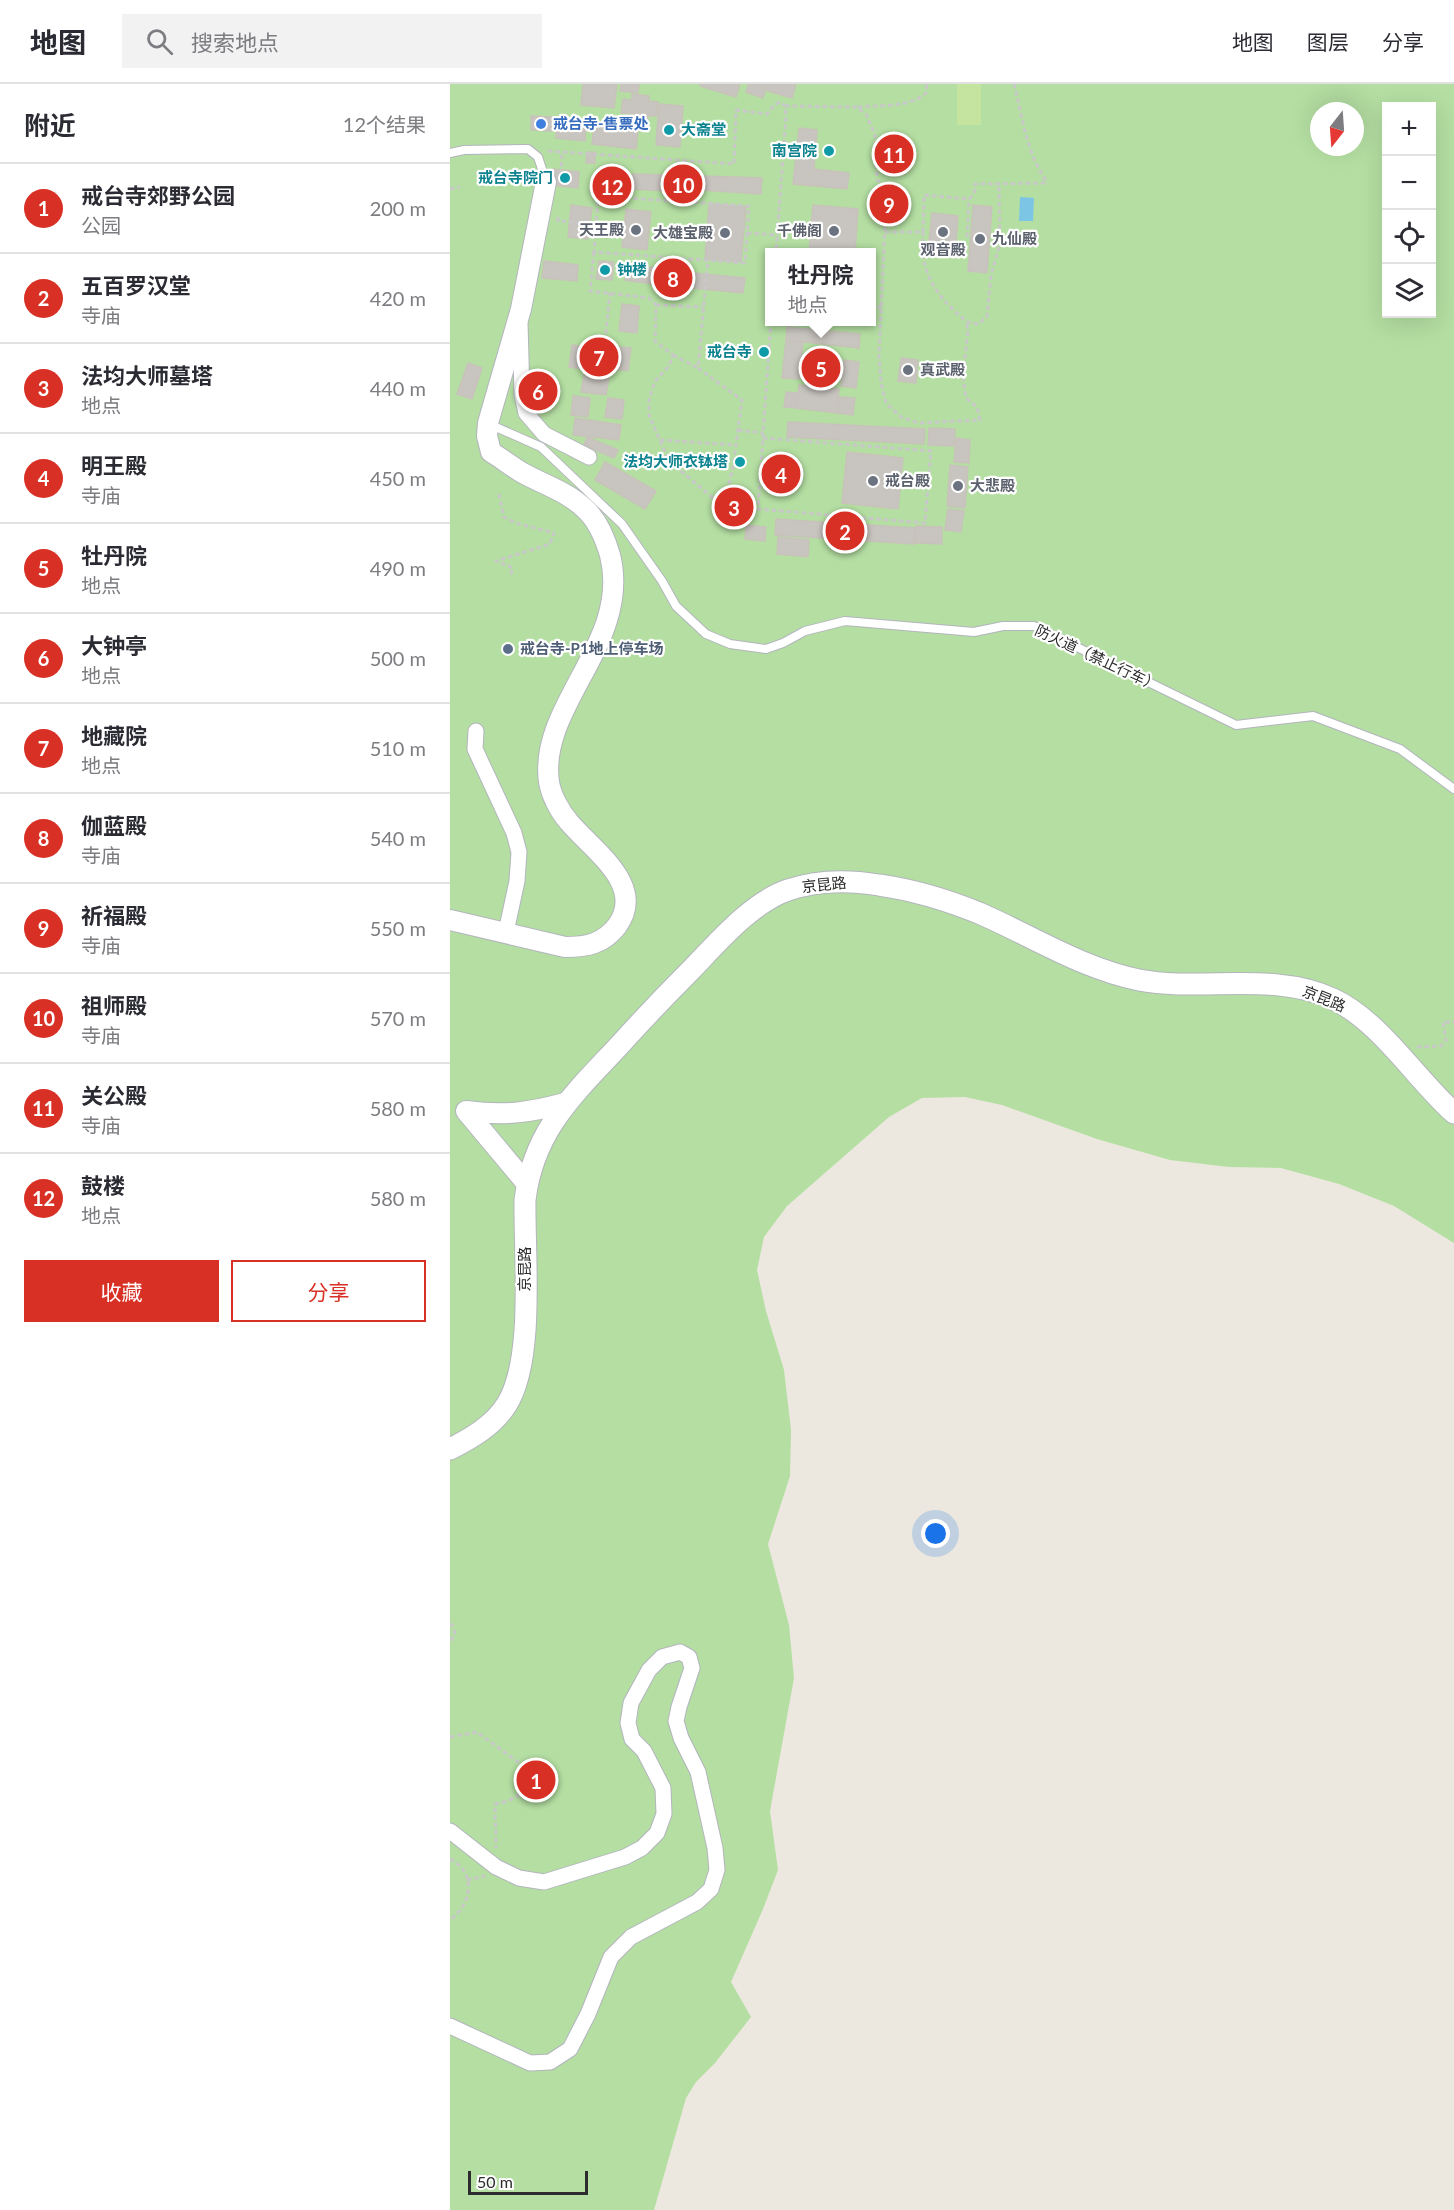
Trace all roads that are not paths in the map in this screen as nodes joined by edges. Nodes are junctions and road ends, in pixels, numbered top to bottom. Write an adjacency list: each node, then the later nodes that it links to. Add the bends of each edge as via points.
1 (450, 153): 2 (lane, via 528,149)
2 (554, 180): 3 (street)
3 (520, 313): 4 (street); 5 (street, via 526,413 544,434)
4 (488, 423): 7 (lane, 防火道（禁止行车）, via 541,447 622,524 676,606 706,634 730,644 766,649 806,631 845,621 974,632 1034,626 1236,725 1313,716 1400,750); 9 (street, via 491,452 585,508 607,546 614,590 607,619 552,741 549,782 566,820 619,877 625,889 624,912 618,924 597,943 565,947)
5 (589, 457)
6 (476, 731): 9 (street, via 475,749 519,852)
7 (1454, 789)
8 (450, 920): 9 (street)
9 (506, 932)
10 (565, 1103): 11 (street, via 530,1113 492,1114); 12 (main road, 京昆路, via 702,958 766,901 786,890 811,884 863,882 946,901 1086,964 1123,976 1151,982 1307,989 1349,1008 1366,1021); 13 (main road, 京昆路, via 544,1135)
11 (458, 1108): 13 (street, via 486,1132)
12 (1454, 1113)
13 (527, 1184): 14 (main road, 京昆路, via 524,1349 519,1376 508,1404 492,1423)
14 (450, 1449)
15 (450, 1831): 16 (street, via 496,1867 519,1878 544,1882 642,1848 657,1833 664,1814 663,1788 644,1751 632,1739 628,1723 631,1703 649,1670 662,1657 680,1652 689,1657 692,1668 676,1720 698,1772 716,1848 717,1870 711,1890 697,1902 631,1937 611,1957 570,2049 550,2062 530,2063)
16 (450, 2026)

